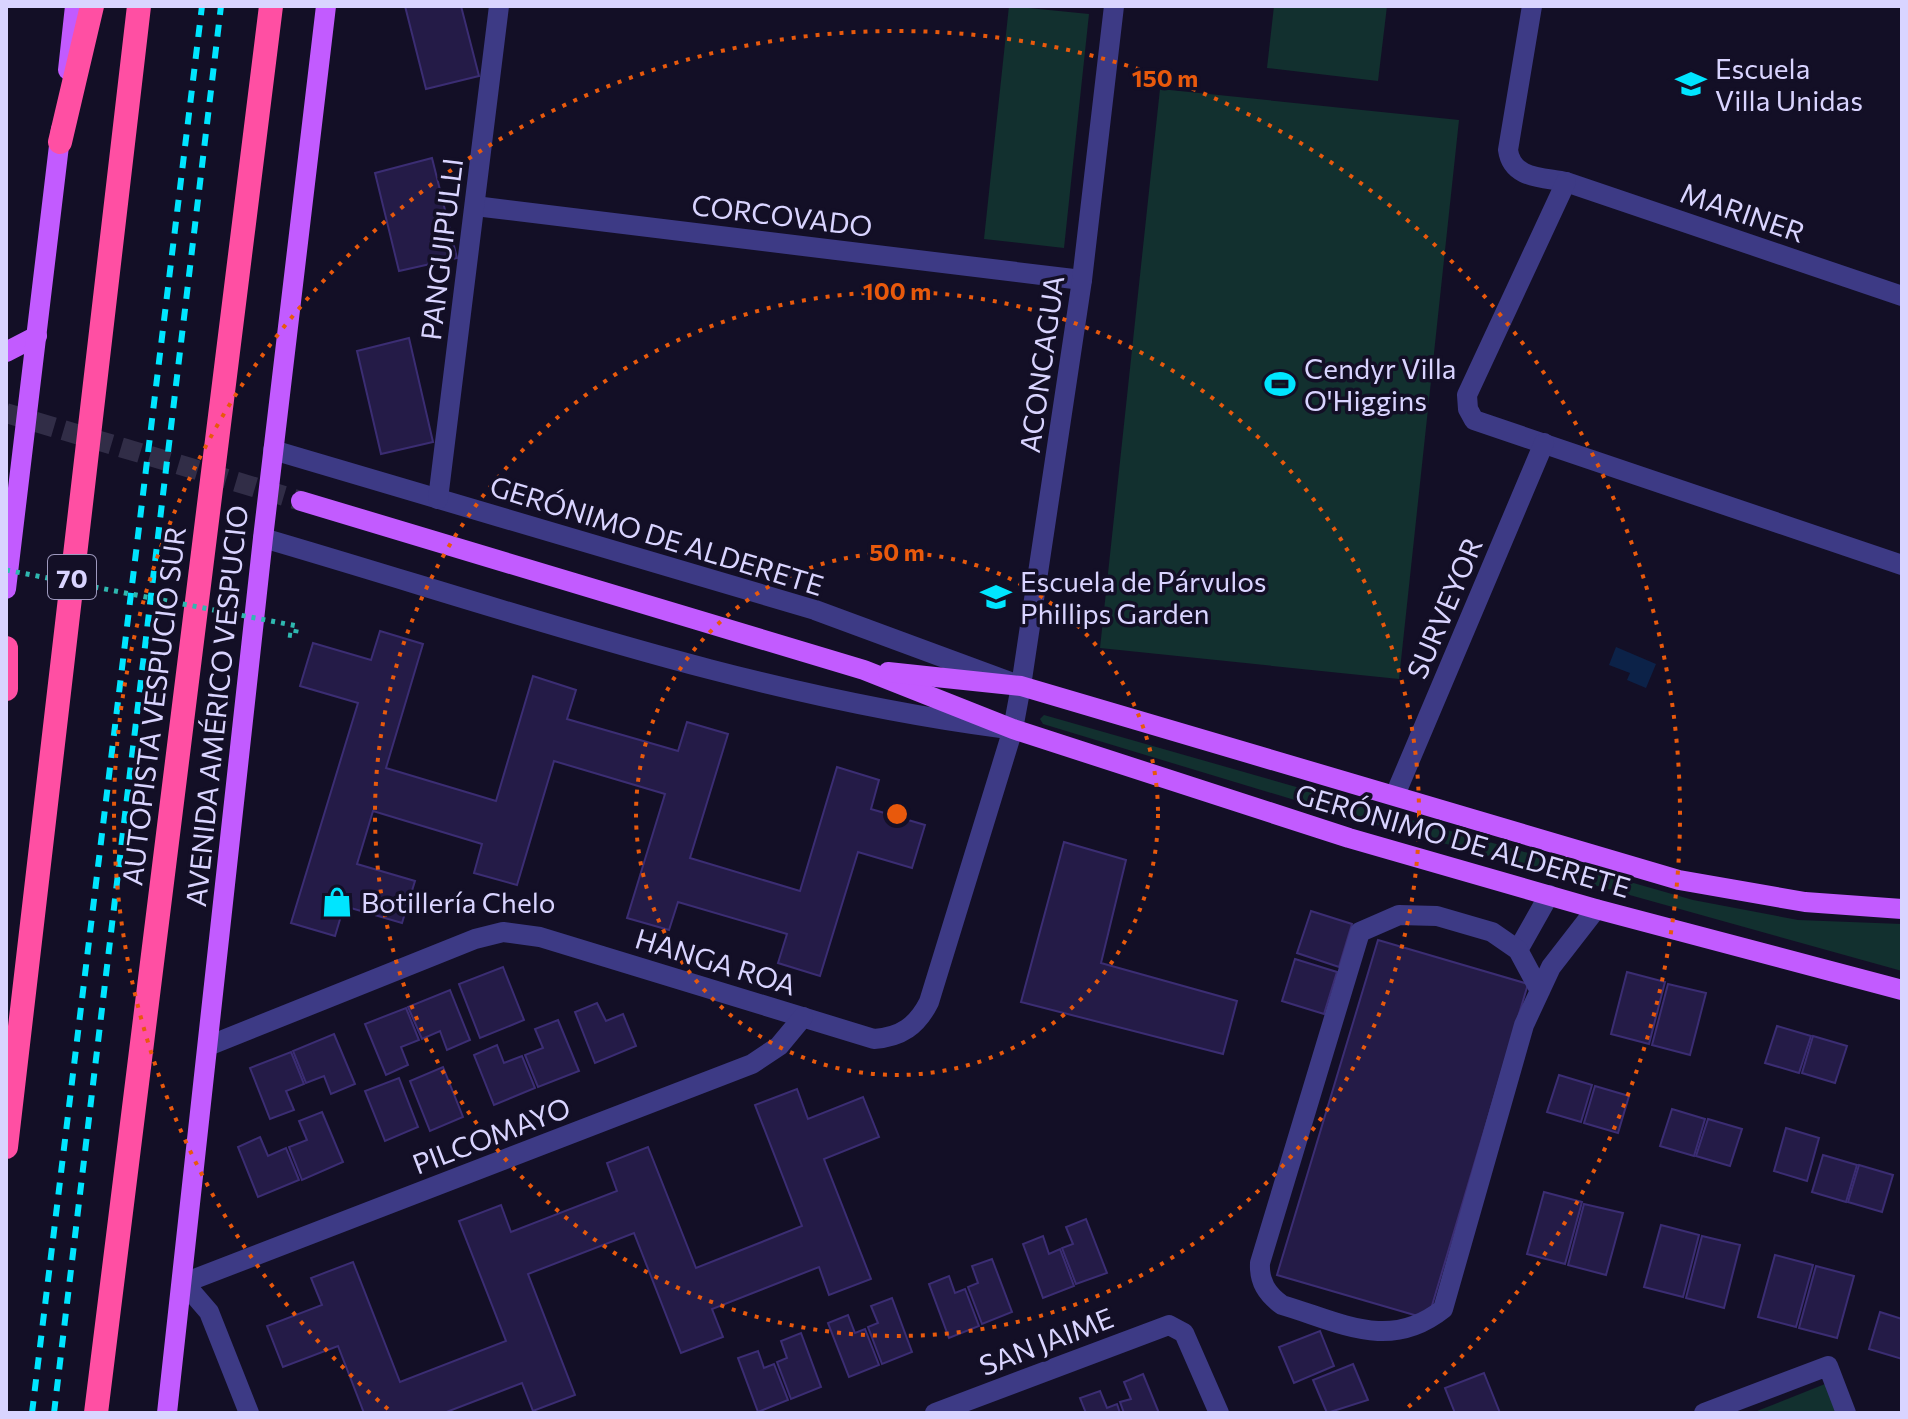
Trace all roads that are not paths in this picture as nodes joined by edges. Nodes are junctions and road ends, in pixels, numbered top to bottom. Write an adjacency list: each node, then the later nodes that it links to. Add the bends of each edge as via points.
1 (75, 6): 9 (main road)
2 (92, 6): 9 (highway)
3 (139, 6): 37 (highway, 70)
4 (271, 6): 39 (highway, AUTOPISTA VESPUCIO SUR)
5 (326, 6): 17 (main road, AVENIDA AMÉRICO VESPUCIO)
6 (499, 6): 11 (street, PANGUIPULLI)
7 (1114, 6): 12 (street, ACONCAGUA)
8 (1532, 6): 10 (street, MARINER, via 1510,163 1516,171)
9 (60, 142): 14 (main road)
10 (1566, 182): 13 (street, MARINER); 16 (street, via 1467,395 1474,420)
11 (475, 206): 12 (street, CORCOVADO); 18 (street, PANGUIPULLI)
12 (1082, 280): 25 (street, ACONCAGUA)
13 (1902, 296)
14 (37, 336): 15 (main road); 22 (main road)
15 (6, 352)
16 (1544, 443): 21 (street); 28 (street, SURVEYOR)
17 (273, 450): 18 (street, GERÓNIMO DE ALDERETE); 20 (main road, AVENIDA AMÉRICO VESPUCIO)
18 (438, 499): 25 (street, GERÓNIMO DE ALDERETE, via 815,610)
19 (301, 501): 24 (main road, GERÓNIMO DE ALDERETE)
20 (263, 538): 27 (street, GERÓNIMO DE ALDERETE, via 775,688); 36 (main road, AVENIDA AMÉRICO VESPUCIO)
21 (1902, 565)
22 (7, 571)
23 (6, 648): 26 (highway)
24 (864, 670): 25 (main road, GERÓNIMO DE ALDERETE); 27 (main road, GERÓNIMO DE ALDERETE)
25 (1021, 686): 27 (street, ACONCAGUA); 28 (main road, GERÓNIMO DE ALDERETE)
26 (6, 689)
27 (1013, 729): 29 (main road, GERÓNIMO DE ALDERETE, via 1349,838); 35 (street, HANGA ROA, via 923,1013 905,1031 874,1039)
28 (1395, 795): 31 (main road, GERÓNIMO DE ALDERETE, via 1679,880 1805,902)
29 (1549, 895): 30 (main road, GERÓNIMO DE ALDERETE); 32 (street)
30 (1596, 909): 33 (main road, GERÓNIMO DE ALDERETE); 34 (street, via 1551,967)
31 (1902, 909)
32 (1518, 950): 34 (street); 34 (street, via 1492,932 1437,916 1399,915 1360,932 1260,1263 1262,1281 1273,1298 1378,1334 1416,1326 1443,1309 1524,1025)
33 (1902, 990)
34 (1540, 991)
35 (803, 1017): 36 (street, HANGA ROA, via 540,937 503,932); 38 (street, PILCOMAYO, via 779,1046 752,1064)
36 (208, 1046): 38 (main road, AVENIDA AMÉRICO VESPUCIO)
37 (6, 1147)
38 (184, 1283): 40 (main road, AVENIDA AMÉRICO VESPUCIO); 41 (street, via 209,1312)
39 (96, 1413)
40 (167, 1413)
41 (249, 1413)
42 (935, 1413): 43 (street, SAN JAIME, via 1160,1327 1178,1327 1189,1340)
43 (1219, 1413)
44 (1704, 1413): 45 (street, via 1828,1366)
45 (1846, 1413)

